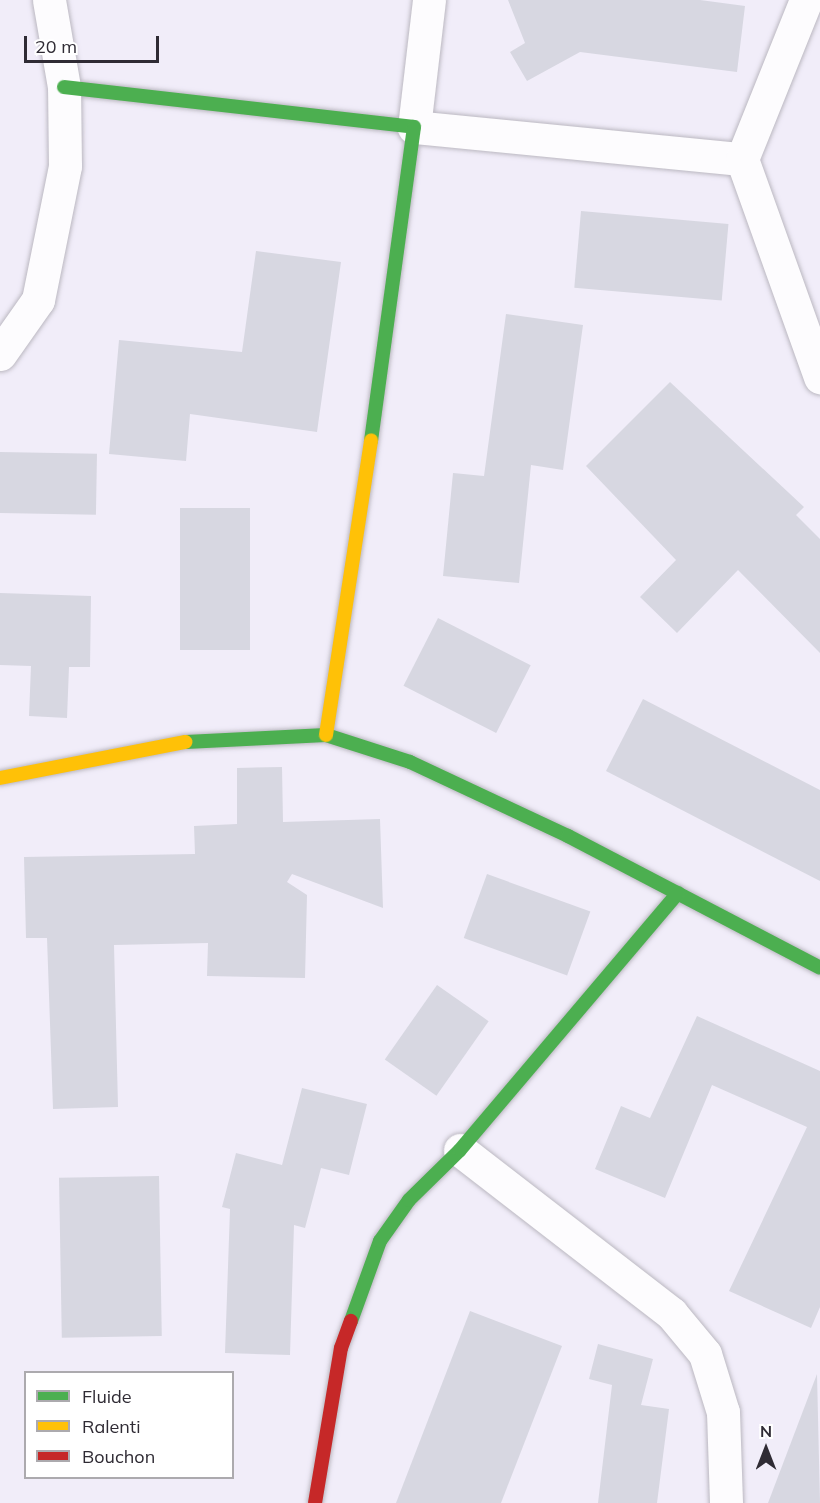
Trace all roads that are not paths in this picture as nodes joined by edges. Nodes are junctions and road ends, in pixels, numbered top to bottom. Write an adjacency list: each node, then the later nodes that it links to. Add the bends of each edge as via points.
1 (49, 0): 4 (street)
2 (429, 0): 5 (street)
3 (806, 0): 6 (street)
4 (64, 87): 5 (street); 7 (street, via 64,166 38,300)
5 (414, 127): 6 (street); 9 (street, via 355,560)
6 (742, 159): 8 (street)
7 (0, 354)
8 (820, 377)
9 (326, 735): 10 (street, via 180,742); 11 (street, via 410,762)
10 (0, 778)
11 (678, 893): 12 (street); 13 (street)
12 (820, 968)
13 (460, 1150): 14 (street, via 409,1200 380,1241 341,1348); 15 (street, via 671,1313 705,1354 723,1412)
14 (315, 1503)
15 (726, 1503)

